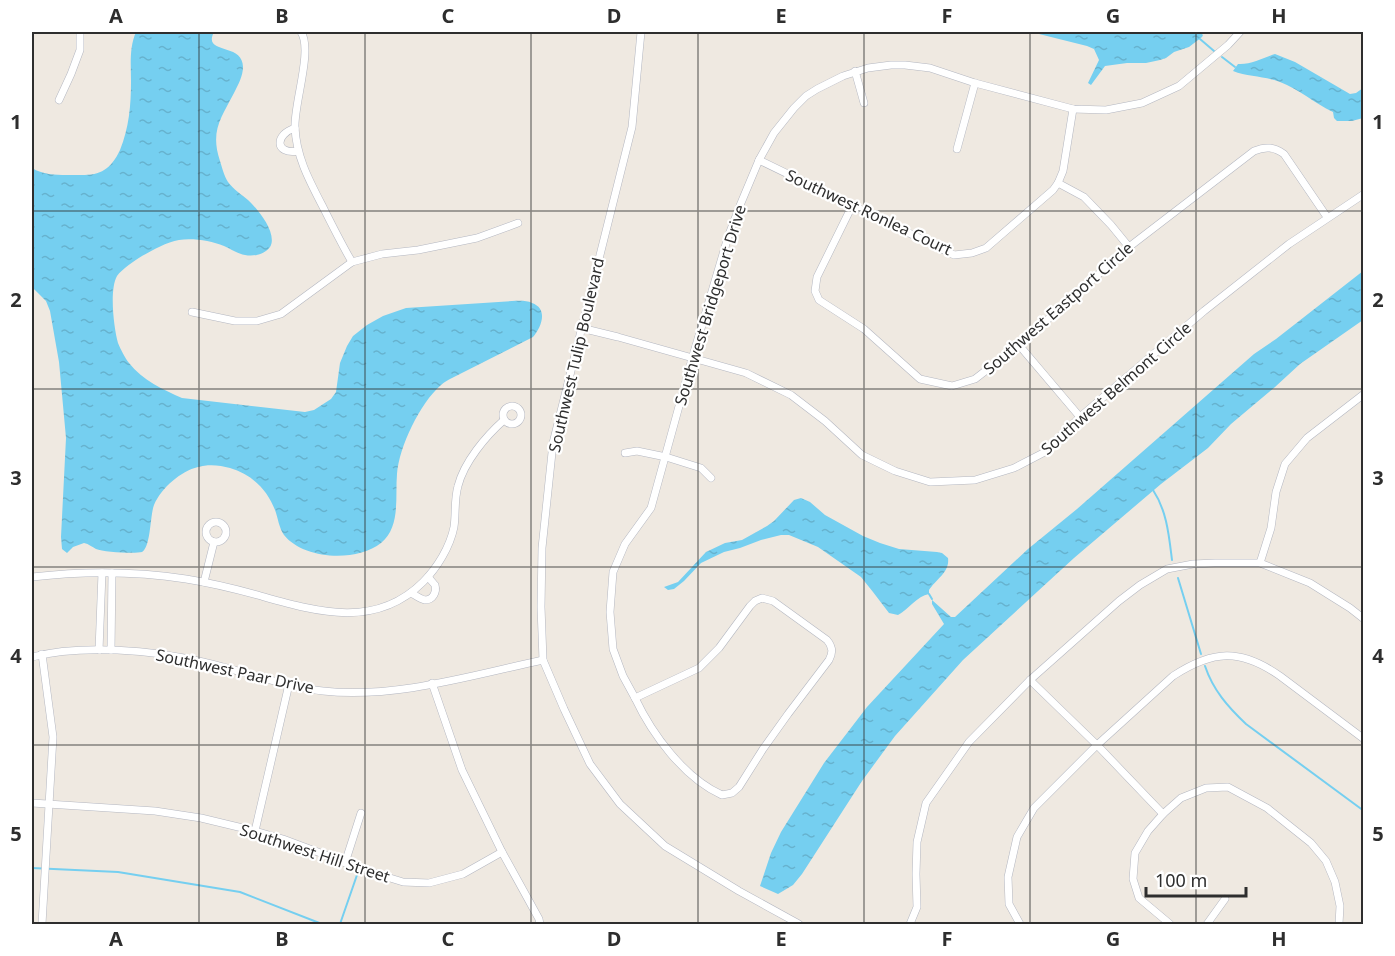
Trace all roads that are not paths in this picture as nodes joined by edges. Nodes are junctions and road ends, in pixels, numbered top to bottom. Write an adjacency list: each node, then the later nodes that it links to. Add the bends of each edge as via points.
1 (80, 32): 7 (street, via 80,50)
2 (301, 32): 10 (street, via 305,37 304,64)
3 (640, 32): 22 (street, Southwest Tulip Boulevard, via 632,127)
4 (1240, 32): 9 (street, Southwest Bridgeport Drive, via 1179,86 1142,104 1106,110)
5 (855, 71): 6 (street, Southwest Bridgeport Drive, via 905,65); 8 (street); 13 (street, Southwest Bridgeport Drive, via 806,96 783,120)
6 (975, 82): 9 (street, Southwest Bridgeport Drive); 11 (street)
7 (59, 100)
8 (864, 103)
9 (1073, 109): 14 (street, Southwest Ronlea Court)
10 (295, 129): 12 (street); 12 (street, via 285,133 280,144 289,152)
11 (957, 149)
12 (298, 151): 20 (street, via 309,181)
13 (759, 160): 16 (street, Southwest Ronlea Court); 24 (street, Southwest Bridgeport Drive, via 728,237)
14 (1058, 183): 16 (street, Southwest Ronlea Court, via 986,248 972,253 954,255); 19 (street, via 1084,197)
15 (1364, 194): 17 (street, Southwest Belmont Circle)
16 (852, 206): 23 (street, Southwest Eastport Circle, via 817,277 815,291 819,300 864,329 920,379 952,386 975,379)
17 (1327, 217): 19 (street, Southwest Eastport Circle, via 1284,154 1270,147 1262,148); 26 (street, Southwest Belmont Circle, via 1204,311)
18 (518, 223): 20 (street, via 477,238)
19 (1128, 247): 23 (street, Southwest Eastport Circle)
20 (352, 262): 21 (street, via 281,314 256,321 235,321)
21 (192, 312)
22 (581, 328): 24 (street, Southwest Belmont Circle); 44 (street, Southwest Tulip Boulevard, via 553,443 542,548)
23 (1019, 345): 26 (street)
24 (692, 358): 26 (street, Southwest Belmont Circle, via 746,373 791,395 862,455 930,482 975,480 1014,468 1042,453); 29 (street, Southwest Bridgeport Drive)
25 (1364, 394): 32 (street, via 1307,438 1285,464)
26 (1080, 417)
27 (504, 420): 36 (street, via 465,466 457,488 454,528)
28 (625, 453): 29 (street, via 637,451)
29 (666, 457): 30 (street, via 701,468); 48 (street, Southwest Bridgeport Drive, via 651,508 625,544 613,572 613,649)
30 (711, 478)
31 (214, 542): 37 (street)
32 (1260, 563): 39 (street, via 1310,584); 45 (street, via 1167,569 1119,601)
33 (102, 573): 34 (street); 35 (street); 40 (street)
34 (112, 573): 37 (street); 41 (street)
35 (32, 577)
36 (428, 577): 38 (street); 38 (street, via 435,585 433,597 422,599)
37 (204, 582): 38 (street, via 325,612 380,609)
38 (411, 593)
39 (1364, 619)
40 (99, 650): 41 (street, Southwest Paar Drive); 42 (street, Southwest Paar Drive)
41 (111, 650): 46 (street, Southwest Paar Drive, via 171,655)
42 (42, 654): 43 (street, Southwest Paar Drive); 52 (street, via 53,737)
43 (32, 657)
44 (543, 660): 47 (street, Southwest Paar Drive); 61 (street, Southwest Tulip Boulevard, via 590,764 620,804 665,846)
45 (1030, 680): 50 (street); 62 (street, via 969,742 926,803 917,842 917,907)
46 (289, 684): 47 (street, Southwest Paar Drive, via 348,692); 55 (street)
47 (432, 684): 56 (street, via 462,770)
48 (635, 698): 48 (street, Southwest Bridgeport Drive, via 699,668 712,657 750,606 762,598 782,607 827,640 832,648 829,660 739,787 729,794 715,791 680,763 654,731)
49 (1364, 740): 50 (street, via 1267,667 1253,660 1226,656 1199,661 1173,676)
50 (1097, 745): 54 (street); 63 (street, via 1034,808 1017,837 1008,877 1009,904)
51 (32, 803): 52 (street, Southwest Hill Street)
52 (49, 804): 55 (street, Southwest Hill Street, via 154,811); 59 (street)
53 (361, 813): 57 (street)
54 (1163, 814): 64 (street, via 1135,854 1133,879 1139,898); 66 (street, via 1181,798 1206,788 1228,787 1267,808 1311,843 1326,861 1340,906)
55 (255, 831): 57 (street, Southwest Hill Street)
56 (502, 852): 57 (street, Southwest Hill Street, via 463,874 429,883 404,882); 60 (street)
57 (345, 862)
58 (1225, 899): 65 (street)
59 (42, 924)
60 (540, 924)
61 (799, 924)
62 (910, 924)
63 (1020, 924)
64 (1170, 924)
65 (1207, 924)
66 (1339, 924)

